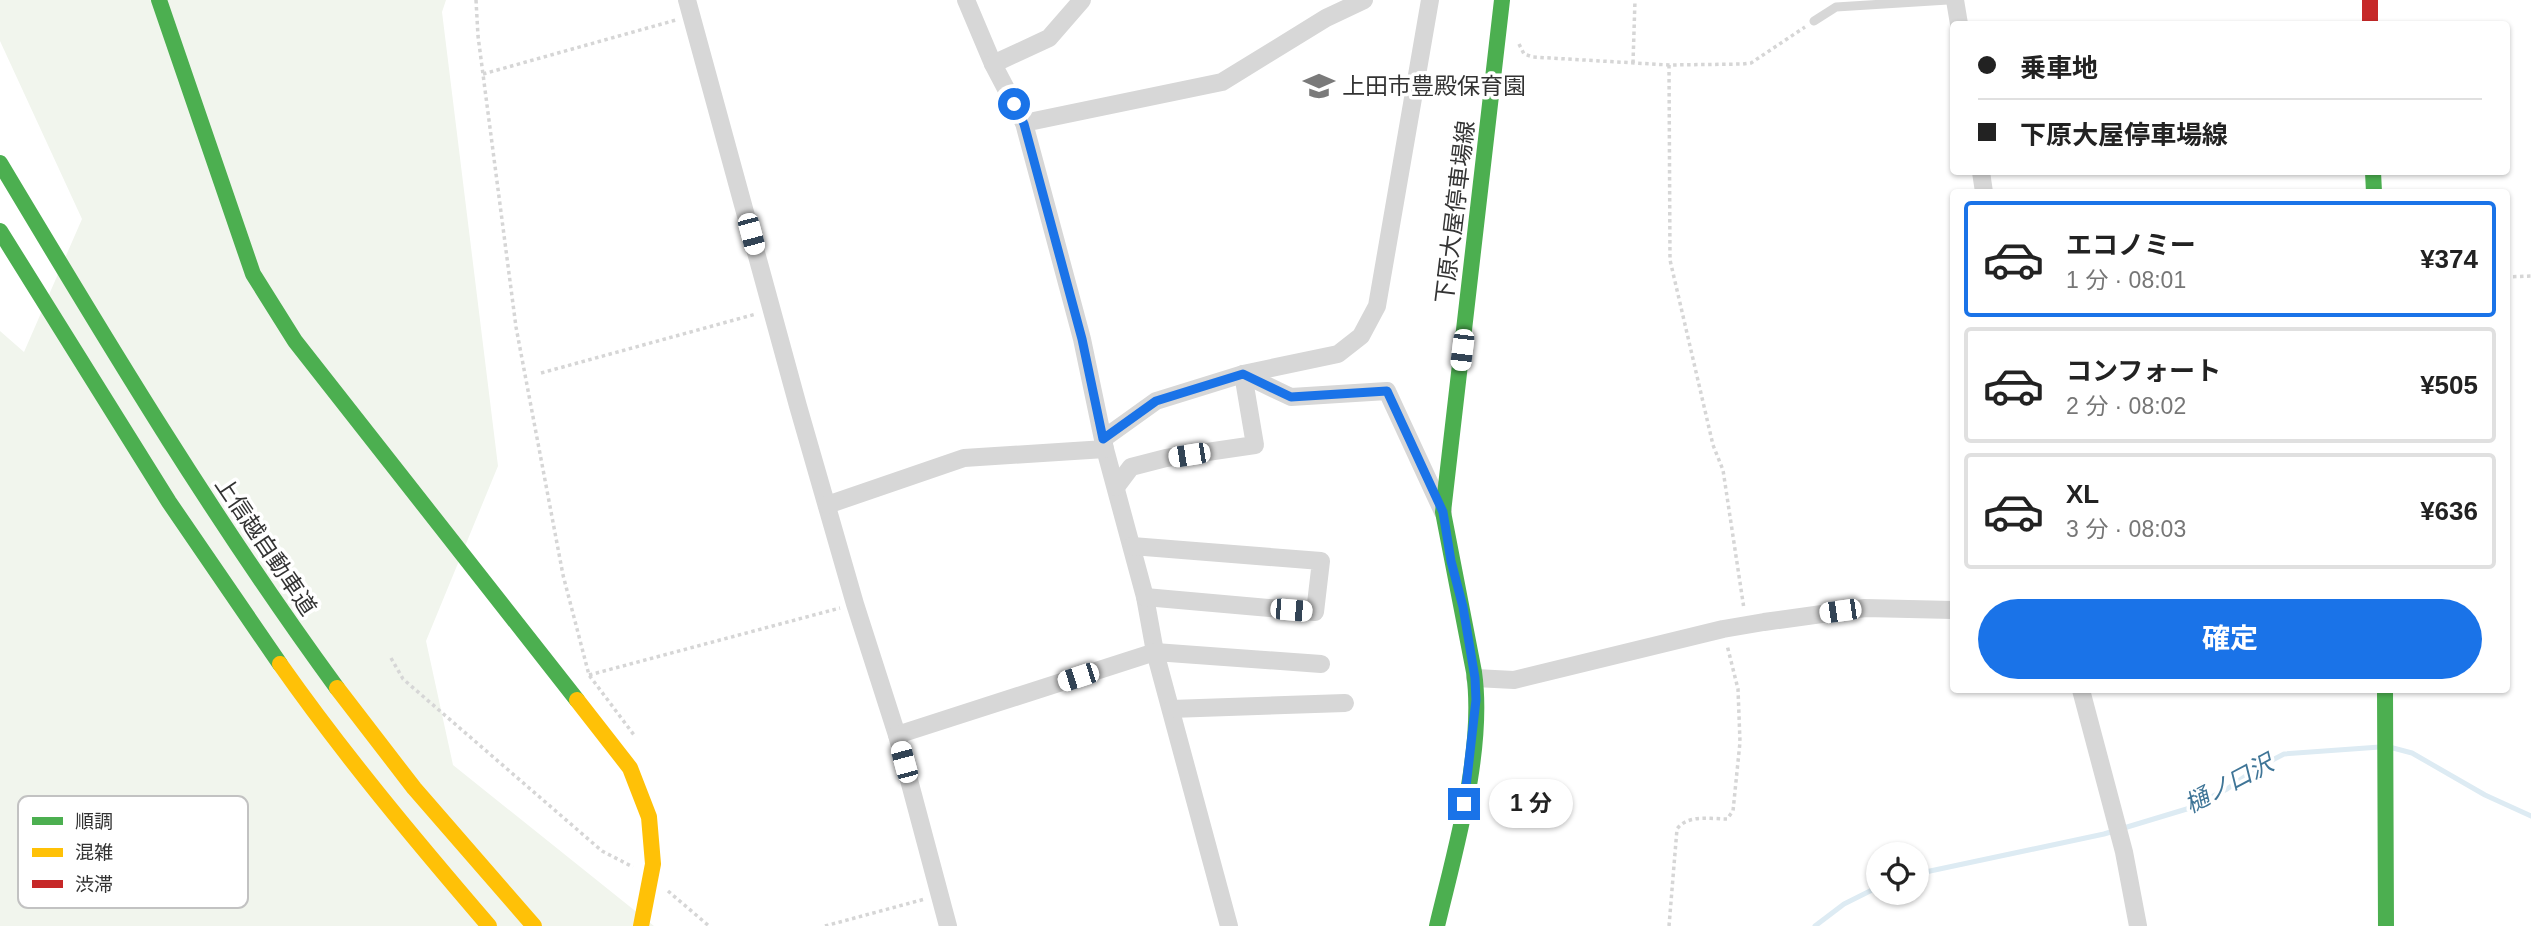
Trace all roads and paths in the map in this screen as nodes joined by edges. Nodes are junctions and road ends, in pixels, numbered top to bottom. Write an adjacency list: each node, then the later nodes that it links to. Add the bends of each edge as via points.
1 (159, 0): 50 (main road, via 253,274 295,341 630,768 649,817)
2 (476, 0): 20 (path)
3 (966, 0): 18 (street)
4 (1082, 0): 18 (street, via 1049,38)
5 (1364, 0): 21 (street, via 1222,82)
6 (1430, 0): 28 (street, via 1377,306 1361,337 1338,354)
7 (1502, 0): 32 (main road, 下原大屋停車場線)
8 (1635, 0): 17 (path)
9 (1948, 0): 13 (lane, via 1836,7)
10 (1955, 0): 14 (street)
11 (2370, 0): 15 (main road)
12 (689, 8): 20 (path); 26 (street)
13 (1814, 21): 19 (path, via 1751,63)
14 (1958, 21)
15 (2370, 21)
16 (1519, 36): 17 (path, via 1520,48 1533,57)
17 (1633, 63): 19 (path)
18 (993, 64): 21 (street)
19 (1669, 65): 37 (path, via 1670,260 1713,445 1723,470)
20 (483, 74): 42 (path, via 516,327 563,575)
21 (1024, 124): 29 (street, via 1082,339)
22 (0, 163): 53 (main road, 上信越自動車道, via 156,421 286,619 414,788)
23 (0, 231): 52 (main road, via 128,441 259,638 390,811)
24 (2531, 276): 25 (path)
25 (2510, 277)
26 (772, 310): 27 (path); 31 (street)
27 (541, 373)
28 (1243, 374): 29 (street, via 1156,401); 30 (street, via 1255,445 1131,467); 32 (street, via 1291,397 1387,391)
29 (1104, 444): 30 (street); 31 (street, via 964,458)
30 (1116, 487): 33 (street)
31 (827, 505): 35 (street)
32 (1443, 512): 43 (main road, 下原大屋停車場線)
33 (1132, 546): 34 (street); 34 (street, via 1321,561 1315,612)
34 (1145, 597): 39 (street)
35 (855, 604): 42 (path); 48 (street)
36 (1950, 610): 37 (street, via 1865,608)
37 (1747, 625): 38 (street)
38 (1723, 629): 43 (street, via 1514,680); 60 (path, via 1738,689 1740,742 1733,811 1727,819 1690,819 1677,829)
39 (1155, 652): 41 (street); 47 (street); 48 (street)
40 (391, 658): 50 (path, via 403,679 602,851)
41 (1321, 664)
42 (589, 675): 49 (path)
43 (1475, 678): 59 (main road, 下原大屋停車場線, via 1464,804)
44 (2082, 693): 61 (street, via 2122,842)
45 (2385, 693): 62 (main road)
46 (1345, 703): 47 (street)
47 (1171, 709): 58 (street)
48 (897, 735): 51 (street)
49 (636, 738)
50 (651, 876): 54 (main road); 55 (path)
51 (939, 895): 56 (path); 57 (street)
52 (489, 926)
53 (534, 926)
54 (641, 926)
55 (709, 926)
56 (825, 926)
57 (948, 926)
58 (1229, 926)
59 (1437, 926)
60 (1669, 926)
61 (2138, 926)
62 (2386, 926)

